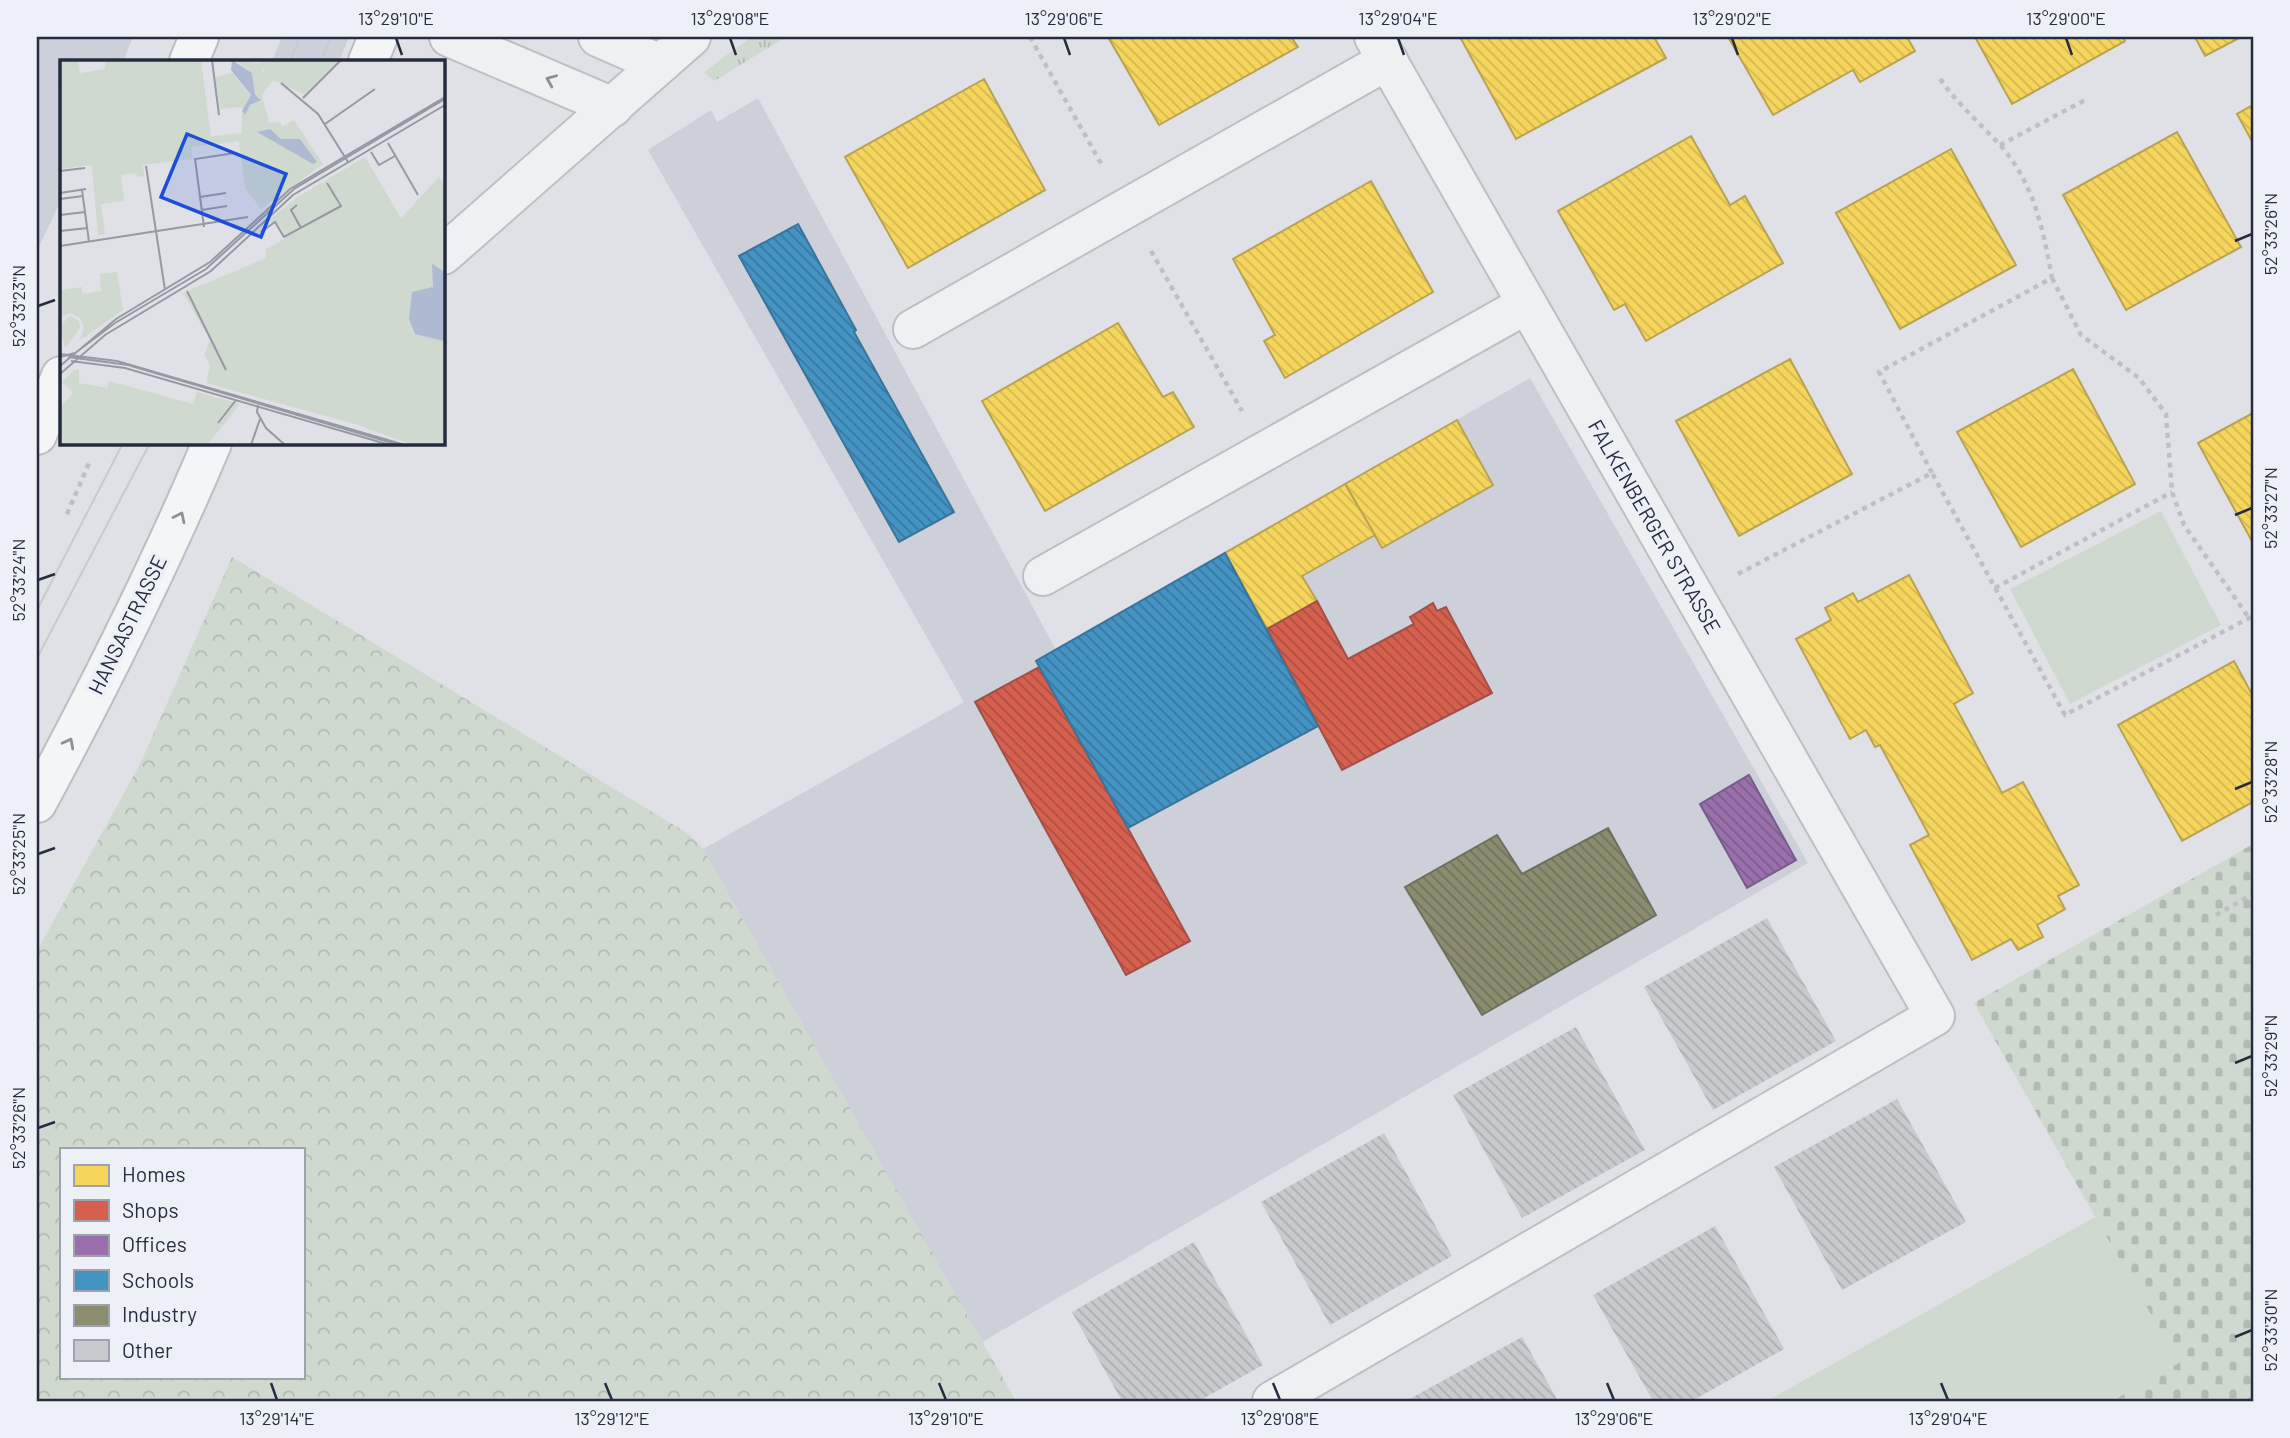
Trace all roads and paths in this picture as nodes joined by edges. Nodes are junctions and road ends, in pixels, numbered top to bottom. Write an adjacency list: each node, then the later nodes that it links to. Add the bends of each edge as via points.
1 (199, 37): 7 (main road)
2 (378, 37): 8 (main road)
3 (449, 37): 12 (street, one-way to 3)
4 (598, 37): 9 (street)
5 (691, 37): 9 (street)
6 (1381, 49): 16 (street, FALKENBERGER STRASSE); 17 (street)
7 (189, 60)
8 (368, 60)
9 (660, 64): 12 (street)
10 (1939, 77): 13 (path, via 1952,98)
11 (2087, 99): 13 (path)
12 (613, 107): 14 (street)
13 (2000, 145): 15 (path, via 2034,199)
14 (444, 254)
15 (2052, 278): 22 (path, via 1880,372); 23 (path, via 2081,335 2139,378 2166,414)
16 (1527, 304): 26 (street); 33 (street, FALKENBERGER STRASSE, via 1935,1016)
17 (914, 329)
18 (60, 378): 19 (main road)
19 (37, 435)
20 (212, 444): 29 (main road, HANSASTRASSE, one-way to 20, via 87,709)
21 (89, 463): 24 (path)
22 (1932, 472): 25 (path); 27 (path)
23 (2172, 492): 27 (path); 28 (path, via 2184,525)
24 (67, 514)
25 (1736, 575)
26 (1044, 576)
27 (1995, 588): 28 (path, via 2065,715)
28 (2251, 617)
29 (37, 803)
30 (2253, 894): 31 (path)
31 (2216, 915)
32 (2253, 1398): 34 (path)
33 (1272, 1401)
34 (2247, 1401)

